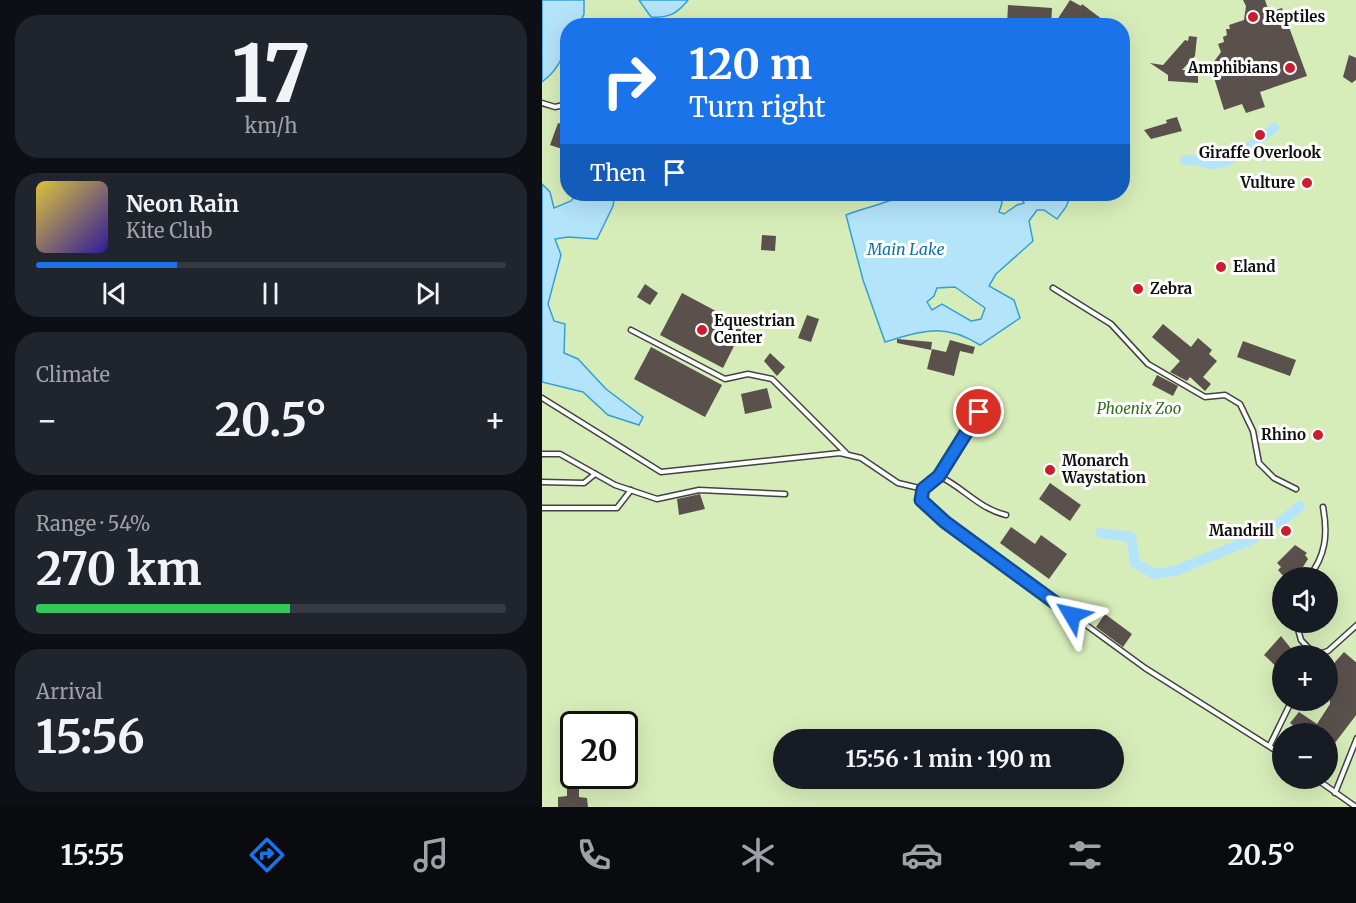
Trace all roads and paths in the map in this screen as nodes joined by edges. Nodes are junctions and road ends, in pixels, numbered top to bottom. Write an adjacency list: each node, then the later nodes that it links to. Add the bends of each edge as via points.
1 (542, 103): 2 (lane)
2 (560, 106)
3 (1053, 288): 13 (lane, via 1111,324 1148,364 1174,381 1205,397 1225,395 1240,404 1253,431 1259,463 1274,478)
4 (631, 330): 8 (lane, via 725,379 748,374 772,379)
5 (542, 398): 8 (lane, via 661,472)
6 (979, 412): 10 (lane)
7 (542, 454): 9 (lane, via 560,454)
8 (847, 455): 12 (lane, via 861,458 898,483)
9 (595, 474): 11 (lane, via 584,483); 14 (lane)
10 (939, 476): 12 (lane); 18 (lane, via 958,485 988,510)
11 (542, 482)
12 (923, 489): 24 (lane, via 921,500 945,522 1145,668)
13 (1296, 489)
14 (631, 490): 15 (lane, via 657,499 699,490); 17 (lane, via 617,508)
15 (785, 494)
16 (1323, 507): 19 (lane, via 1325,549)
17 (542, 508)
18 (1006, 515)
19 (1314, 567)
20 (1356, 625): 21 (lane)
21 (1334, 645)
22 (1287, 711): 24 (lane)
23 (1356, 738): 26 (lane)
24 (1270, 746)
25 (1330, 789): 26 (lane)
26 (1335, 793): 27 (lane)
27 (1356, 807)

